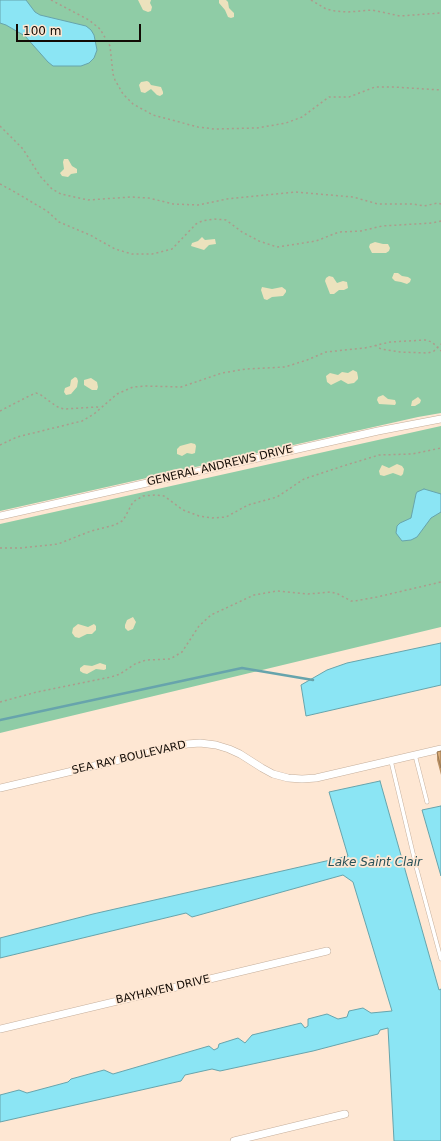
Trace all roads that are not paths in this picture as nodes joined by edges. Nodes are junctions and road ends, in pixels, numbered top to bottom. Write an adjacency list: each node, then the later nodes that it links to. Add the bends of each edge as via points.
1 (441, 419): 2 (street, GENERAL ANDREWS DRIVE, via 363,434)
2 (0, 516)
3 (441, 749): 4 (street, SEA RAY BOULEVARD)
4 (415, 755): 5 (street, SEA RAY BOULEVARD); 7 (lane)
5 (391, 761): 6 (street, SEA RAY BOULEVARD, via 302,780 273,774 229,749 200,743 173,747); 9 (lane)
6 (0, 788)
7 (427, 802)
8 (327, 951): 10 (street, BAYHAVEN DRIVE)
9 (441, 959)
10 (0, 1029)
11 (345, 1114): 12 (street)
12 (234, 1141)

